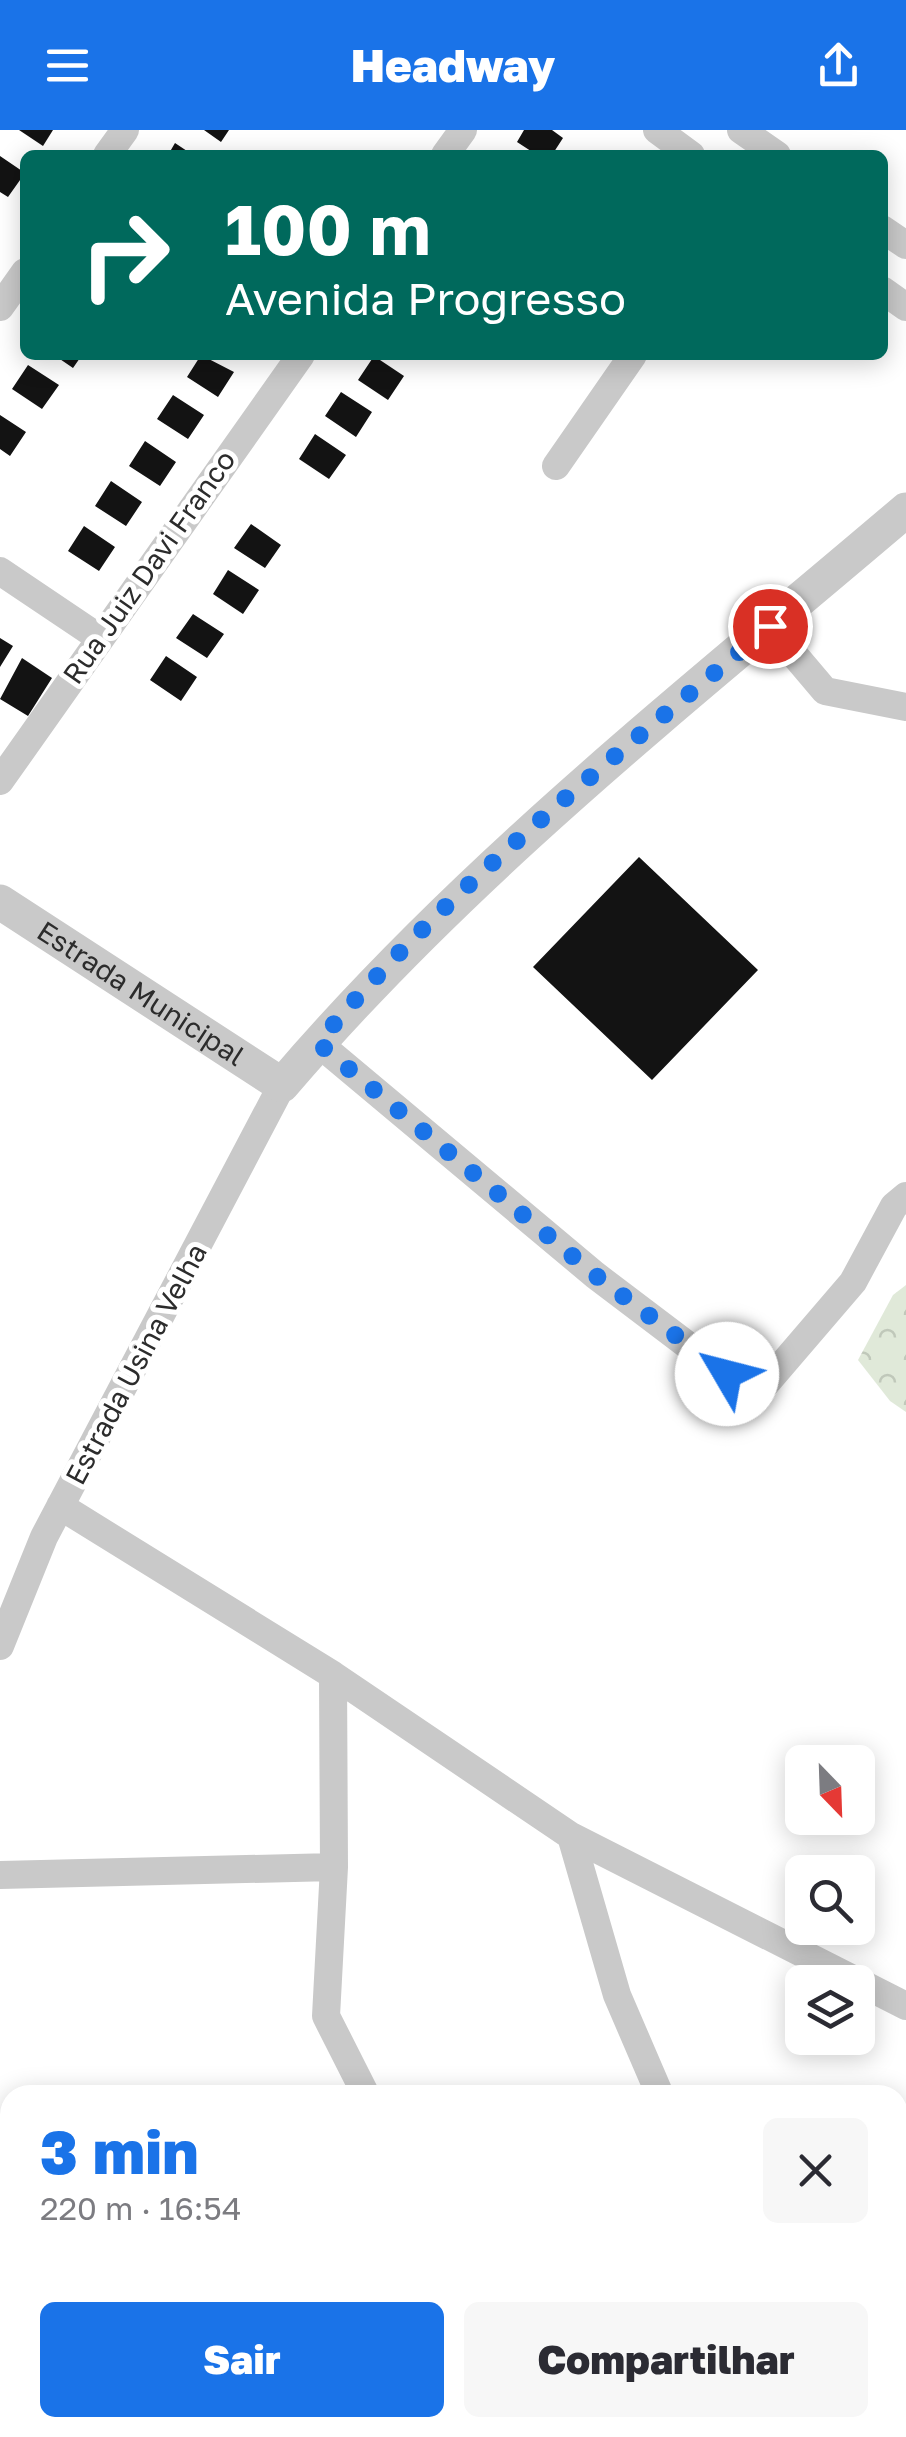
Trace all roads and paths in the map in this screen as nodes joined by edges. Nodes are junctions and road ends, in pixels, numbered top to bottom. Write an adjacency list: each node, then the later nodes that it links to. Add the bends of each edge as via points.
1 (656, 130): 3 (street)
2 (741, 130): 4 (street)
3 (684, 150)
4 (769, 150)
5 (20, 279): 6 (street)
6 (0, 307)
7 (297, 360): 13 (street, Rua Juiz Davi Franco)
8 (630, 360): 9 (street)
9 (556, 466)
10 (906, 510): 12 (street)
11 (0, 570): 13 (street)
12 (770, 626): 14 (street, via 825,691); 17 (street, via 506,851)
13 (98, 637): 15 (street, Rua Juiz Davi Franco)
14 (906, 708)
15 (0, 781)
16 (0, 902): 18 (street, Estrada Municipal)
17 (318, 1043): 18 (street); 19 (street, via 595,1275 727,1374 763,1387 853,1282)
18 (282, 1085): 20 (street, Estrada Usina Velha)
19 (906, 1196)
20 (60, 1506): 21 (street, Estrada Usina Velha); 22 (street)
21 (0, 1646)
22 (333, 1675): 23 (street); 24 (street)
23 (572, 1836): 26 (street); 28 (street, via 618,1995)
24 (334, 1866): 25 (street); 27 (street, via 326,2016)
25 (0, 1875)
26 (906, 2006)
27 (361, 2085)
28 (656, 2085)

